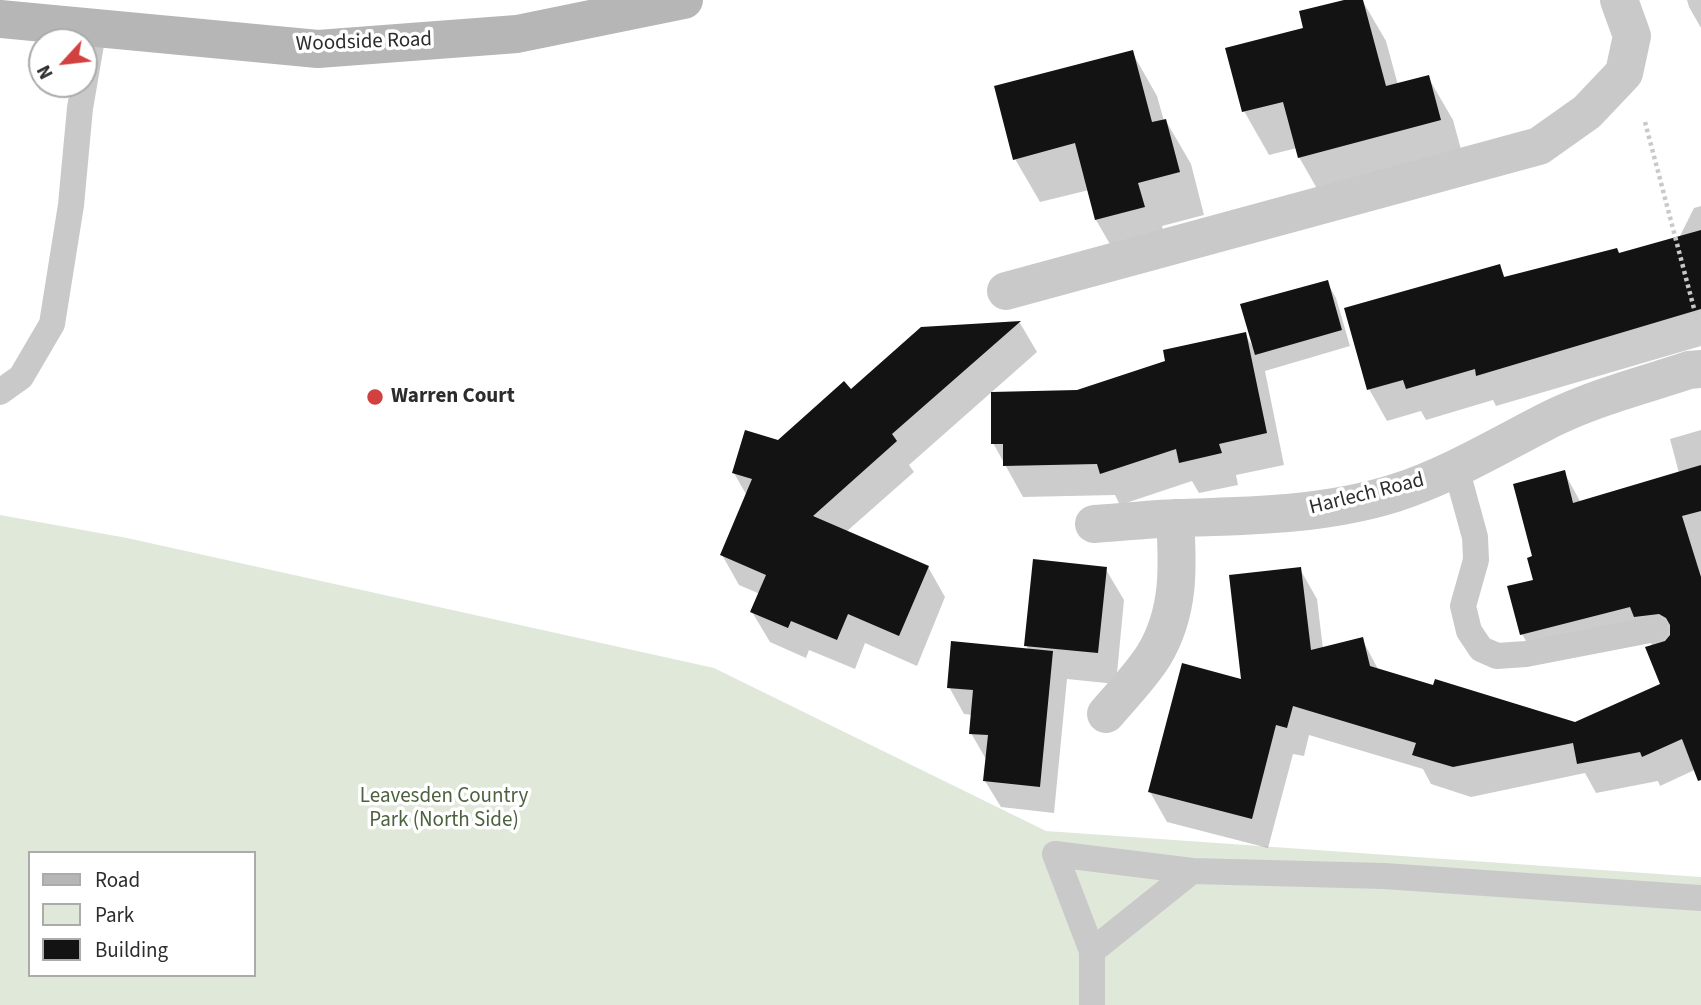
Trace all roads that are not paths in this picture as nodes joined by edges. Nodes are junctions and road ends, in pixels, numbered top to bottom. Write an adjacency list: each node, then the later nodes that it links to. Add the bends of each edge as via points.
1 (684, 0): 4 (street, Woodside Road, via 517,34 318,49)
2 (1619, 0): 5 (street, via 1632,36 1625,73 1587,112 1539,146)
3 (0, 19): 4 (street, Woodside Road)
4 (94, 27): 7 (lane, via 51,324 21,377)
5 (1006, 290)
6 (1701, 369): 8 (street, Harlech Road, via 1555,417)
7 (0, 392)
8 (1455, 468): 9 (street, Harlech Road, via 1392,494 1326,509); 11 (lane, via 1475,537 1476,560 1463,606 1469,631 1481,649 1497,656 1527,654)
9 (1175, 518): 10 (street, Harlech Road); 12 (street, via 1177,588 1168,623 1154,655)
10 (1094, 524)
11 (1655, 629)
12 (1106, 714)
13 (1192, 871): 14 (lane, via 1384,876); 15 (lane); 15 (lane, via 1055,854)
14 (1701, 898)
15 (1092, 951): 16 (lane)
16 (1092, 1005)

